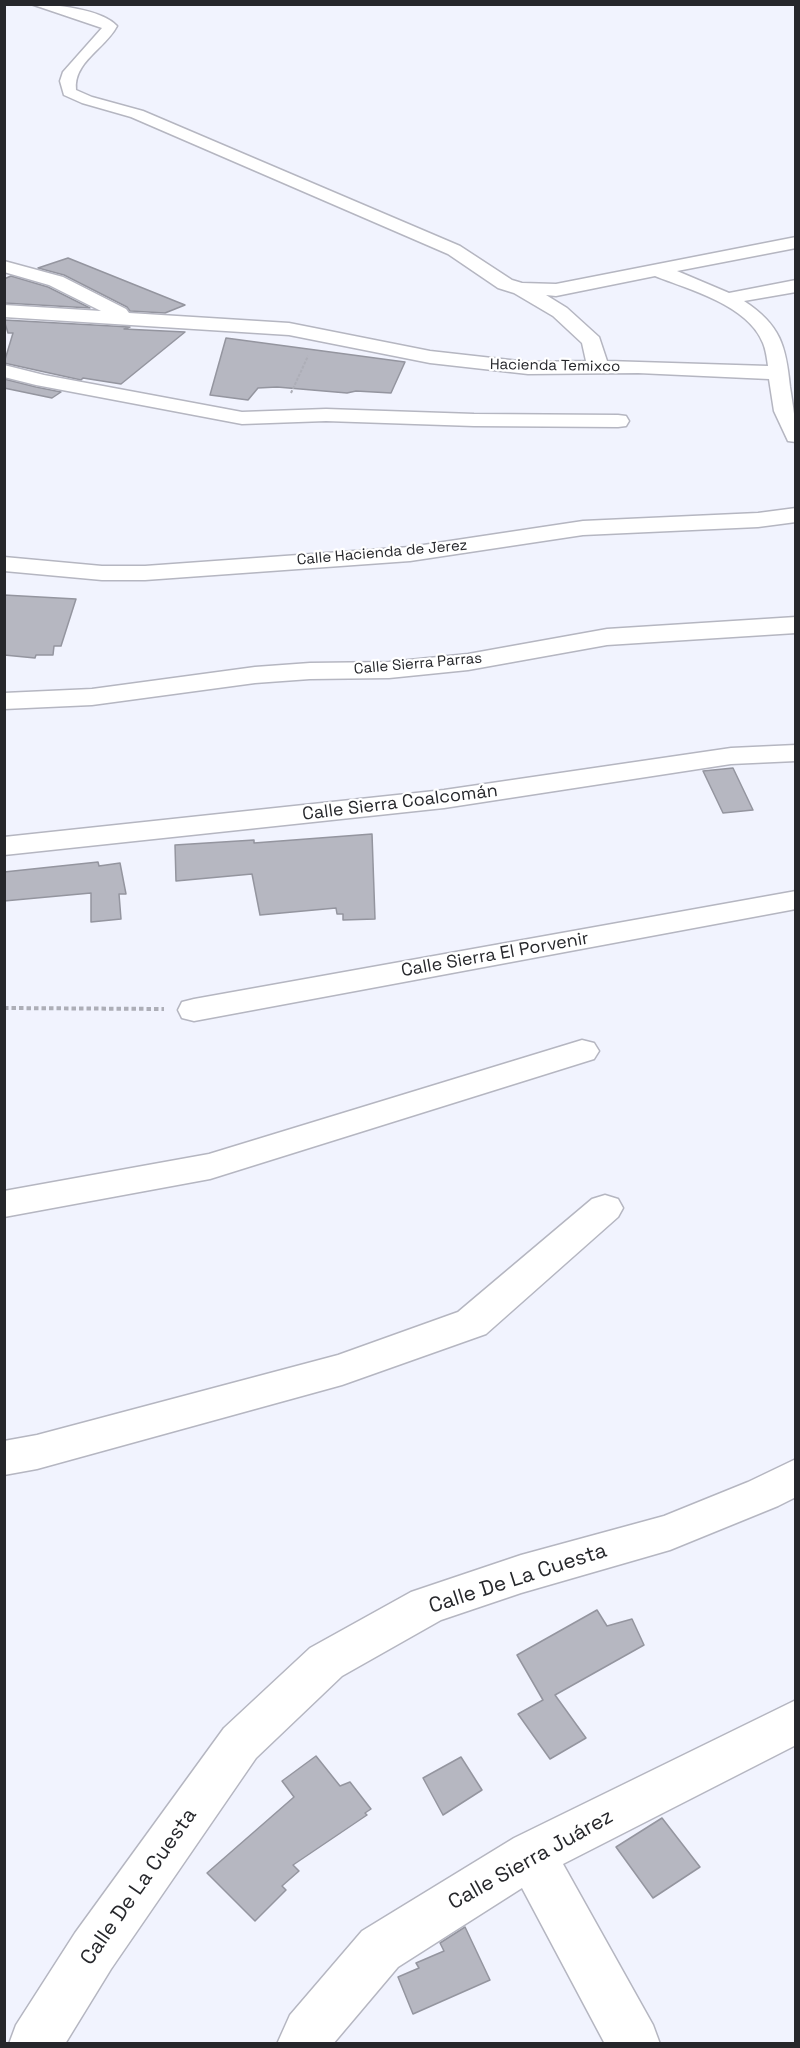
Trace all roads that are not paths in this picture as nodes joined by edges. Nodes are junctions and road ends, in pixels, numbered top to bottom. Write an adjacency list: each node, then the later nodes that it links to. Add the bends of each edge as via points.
1 (37, 4): 6 (street, via 110,26 107,36 71,67 66,82 69,92 137,114 443,246 505,284)
2 (795, 242): 4 (street)
3 (4, 266): 9 (street, via 56,281)
4 (654, 269): 6 (street, via 556,290); 7 (street)
5 (795, 286): 7 (street)
6 (521, 289): 12 (street, via 560,312 592,341)
7 (725, 299): 11 (street, via 756,317 769,332)
8 (4, 311): 9 (street, Hacienda Temixco)
9 (125, 317): 12 (street, Hacienda Temixco, via 289,328 475,363)
10 (795, 350): 11 (street)
11 (778, 367): 12 (street, Hacienda Temixco); 15 (street, via 784,414)
12 (598, 368)
13 (4, 371): 14 (street, via 242,418)
14 (618, 421)
15 (795, 436)
16 (795, 515): 17 (street, Calle Hacienda de Jerez, via 583,528 410,554 146,573 93,573)
17 (4, 564)
18 (795, 625): 19 (street, Calle Sierra Parras, via 607,637 468,662 389,670 255,675 92,697)
19 (4, 701)
20 (795, 753): 21 (street, Calle Sierra Coalcomán, via 731,756 444,799)
21 (4, 846)
22 (795, 900): 23 (street, Calle Sierra El Porvenir)
23 (194, 1010)
24 (582, 1051): 25 (street, via 210,1166)
25 (4, 1204)
26 (605, 1208): 27 (street, via 472,1323 342,1369)
27 (4, 1458)
28 (795, 1476): 31 (street, Calle De La Cuesta, via 670,1532 521,1574 427,1606 326,1662 240,1743 93,1951)
29 (795, 1721): 30 (street, Calle Sierra Juárez)
30 (531, 1855): 32 (street, Calle Sierra Juárez, via 380,1949); 33 (street)
31 (35, 2043)
32 (303, 2043)
33 (634, 2043)

